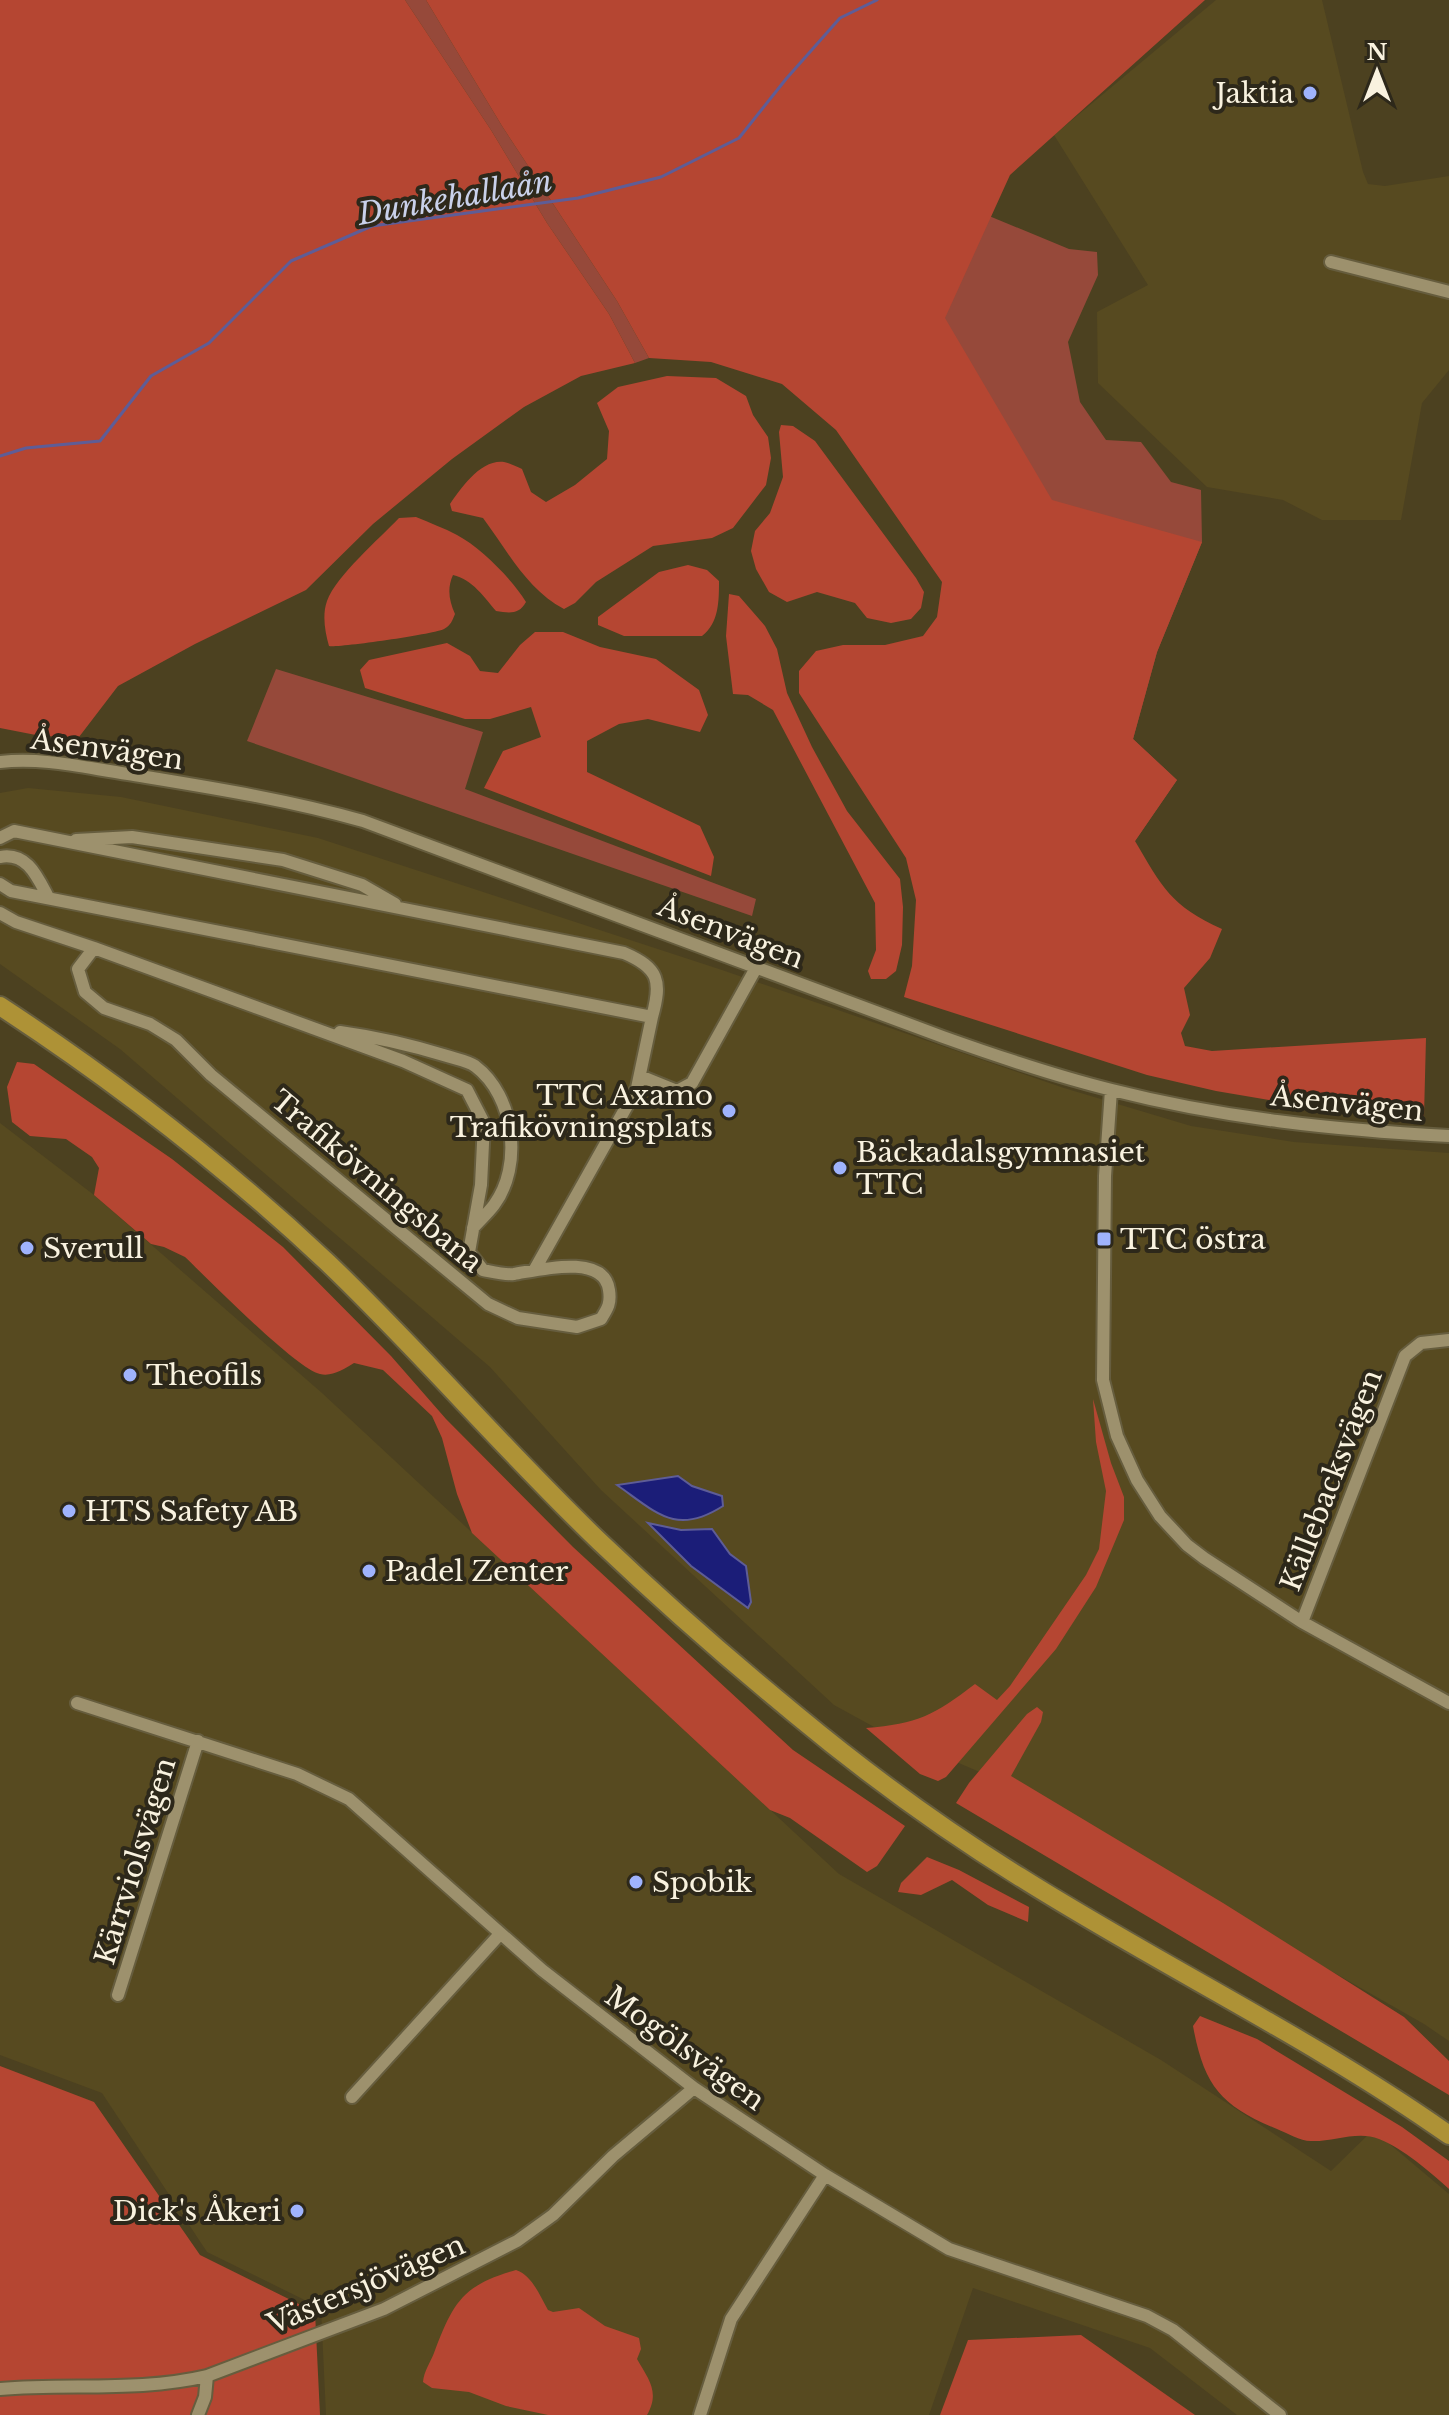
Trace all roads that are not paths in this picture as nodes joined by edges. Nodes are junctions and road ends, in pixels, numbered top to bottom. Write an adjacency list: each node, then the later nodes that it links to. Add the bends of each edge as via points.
1 (1331, 262): 2 (street)
2 (1449, 292)
3 (0, 762): 12 (street, Åsenvägen, via 56,763 317,808)
4 (0, 838): 5 (street, via 14,831)
5 (58, 841): 9 (street); 9 (street, via 132,837 283,860 362,885)
6 (0, 857): 8 (street, via 17,856 30,866)
7 (0, 884): 8 (street)
8 (48, 897): 15 (street)
9 (405, 910): 15 (street, via 644,961 656,975)
10 (0, 913): 11 (street, Trafikövningsbana)
11 (94, 948): 16 (street, Trafikövningsbana); 21 (street, Trafikövningsbana, via 78,969 85,992 104,1008 150,1024 176,1040 211,1075 488,1304 518,1318 577,1327 601,1319 611,1303 604,1275 584,1267)
12 (756, 968): 17 (street, via 692,1083 677,1091); 18 (street, Åsenvägen, via 1022,1065)
13 (0, 995): 31 (highway, via 147,1099 332,1256 658,1584 815,1719 1026,1869)
14 (0, 1006): 32 (highway, via 142,1107 316,1253 598,1540 708,1641 858,1766 1020,1877)
15 (652, 1017): 17 (street)
16 (311, 1027): 20 (street, Trafikövningsbana, via 467,1090 484,1123); 20 (street, Trafikövningsbana, via 396,1040 474,1065 499,1092 512,1148 496,1204)
17 (640, 1076): 21 (street)
18 (1111, 1090): 19 (street, Åsenvägen, via 1305,1125); 23 (street, via 1103,1380 1117,1436 1137,1480 1178,1536)
19 (1449, 1136)
20 (473, 1228): 21 (street, Trafikövningsbana, via 469,1252 483,1270 511,1274)
21 (535, 1269)
22 (1449, 1340): 23 (street, Källebacksvägen, via 1421,1343 1405,1356)
23 (1302, 1622): 25 (street)
24 (77, 1703): 26 (street, Mogölsvägen)
25 (1449, 1703)
26 (198, 1741): 27 (street, Mogölsvägen, via 297,1774 349,1799); 28 (street, Kärrviolsvägen)
27 (500, 1934): 29 (street, Mogölsvägen); 30 (street)
28 (118, 1995)
29 (694, 2088): 33 (street, Mogölsvägen); 34 (street, Västersjövägen, via 517,2241 384,2309)
30 (352, 2097)
31 (1449, 2122)
32 (1449, 2135)
33 (825, 2175): 37 (street, via 731,2319); 38 (street, Mogölsvägen, via 949,2249 1147,2316 1173,2330)
34 (207, 2376): 35 (street, Västersjövägen, via 137,2386); 36 (street)
35 (0, 2389)
36 (198, 2415)
37 (700, 2415)
38 (1280, 2415)

